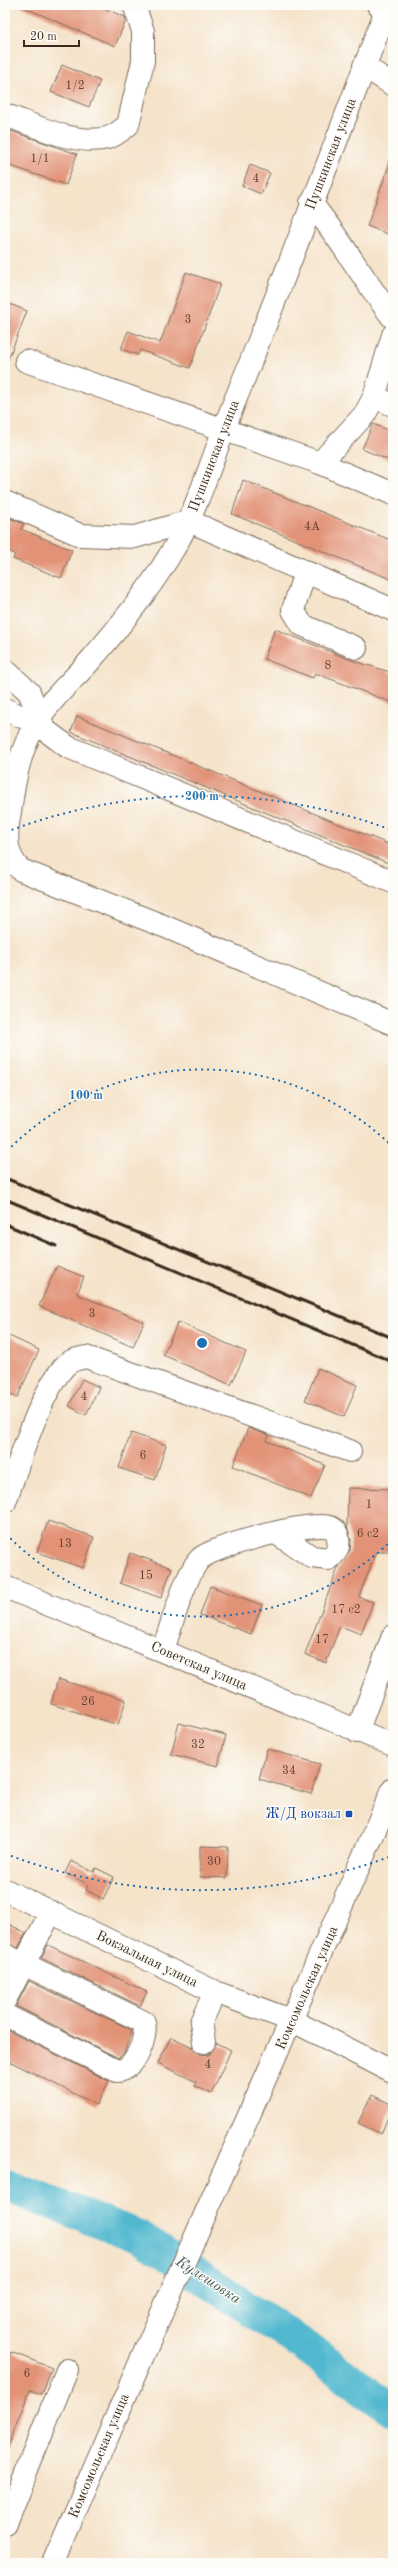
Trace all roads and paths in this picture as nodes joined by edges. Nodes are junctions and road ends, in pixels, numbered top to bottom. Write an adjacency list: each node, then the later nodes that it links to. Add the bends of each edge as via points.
1 (134, 5): 5 (street, via 143,31 143,61 128,125 107,138 89,139 69,136)
2 (387, 7): 3 (street, Пушкинская улица)
3 (364, 66): 4 (street); 6 (street, Пушкинская улица)
4 (393, 85)
5 (5, 115)
6 (311, 203): 7 (street, via 337,234 363,277); 11 (street, Пушкинская улица, via 293,259)
7 (393, 318)
8 (393, 335): 10 (street)
9 (26, 361): 11 (street)
10 (384, 401): 12 (street, via 365,414)
11 (223, 430): 12 (street); 15 (street, Пушкинская улица)
12 (320, 463): 13 (street)
13 (393, 494)
14 (5, 502): 15 (street, via 80,535 135,537)
15 (189, 521): 16 (street); 21 (street, Пушкинская улица, via 168,559 103,646)
16 (305, 572): 17 (street); 18 (street, via 294,610 302,625)
17 (393, 610)
18 (356, 648)
19 (5, 670): 21 (street, via 29,692)
20 (5, 709): 21 (street, via 22,717)
21 (38, 719): 22 (street, via 52,737 68,747); 23 (street, Пушкинская улица, via 26,742 15,774 8,824 8,847 12,861 21,870 166,927)
22 (393, 882)
23 (393, 1024)
24 (350, 1451): 25 (street, via 86,1357 74,1359 64,1366 51,1387 32,1427)
25 (5, 1502)
26 (276, 1533): 29 (street, via 226,1546 201,1557 189,1576)
27 (5, 1587): 29 (street, Советская улица)
28 (393, 1636): 30 (street)
29 (163, 1650): 30 (street, Советская улица)
30 (357, 1732): 31 (street, Советская улица)
31 (393, 1745)
32 (393, 1789): 39 (street, Комсомольская улица)
33 (5, 1890): 34 (street, Вокзальная улица)
34 (51, 1912): 35 (street); 36 (street, Вокзальная улица)
35 (15, 1960): 37 (street); 38 (street, via 144,2022 144,2037 130,2067 117,2072)
36 (215, 1992): 39 (street, Вокзальная улица); 40 (street, via 201,2022)
37 (5, 2000)
38 (5, 2015)
39 (293, 2021): 41 (street, Вокзальная улица); 44 (street, Комсомольская улица, via 144,2349)
40 (204, 2042)
41 (393, 2072)
42 (67, 2370): 43 (street)
43 (5, 2524)
44 (53, 2563)

